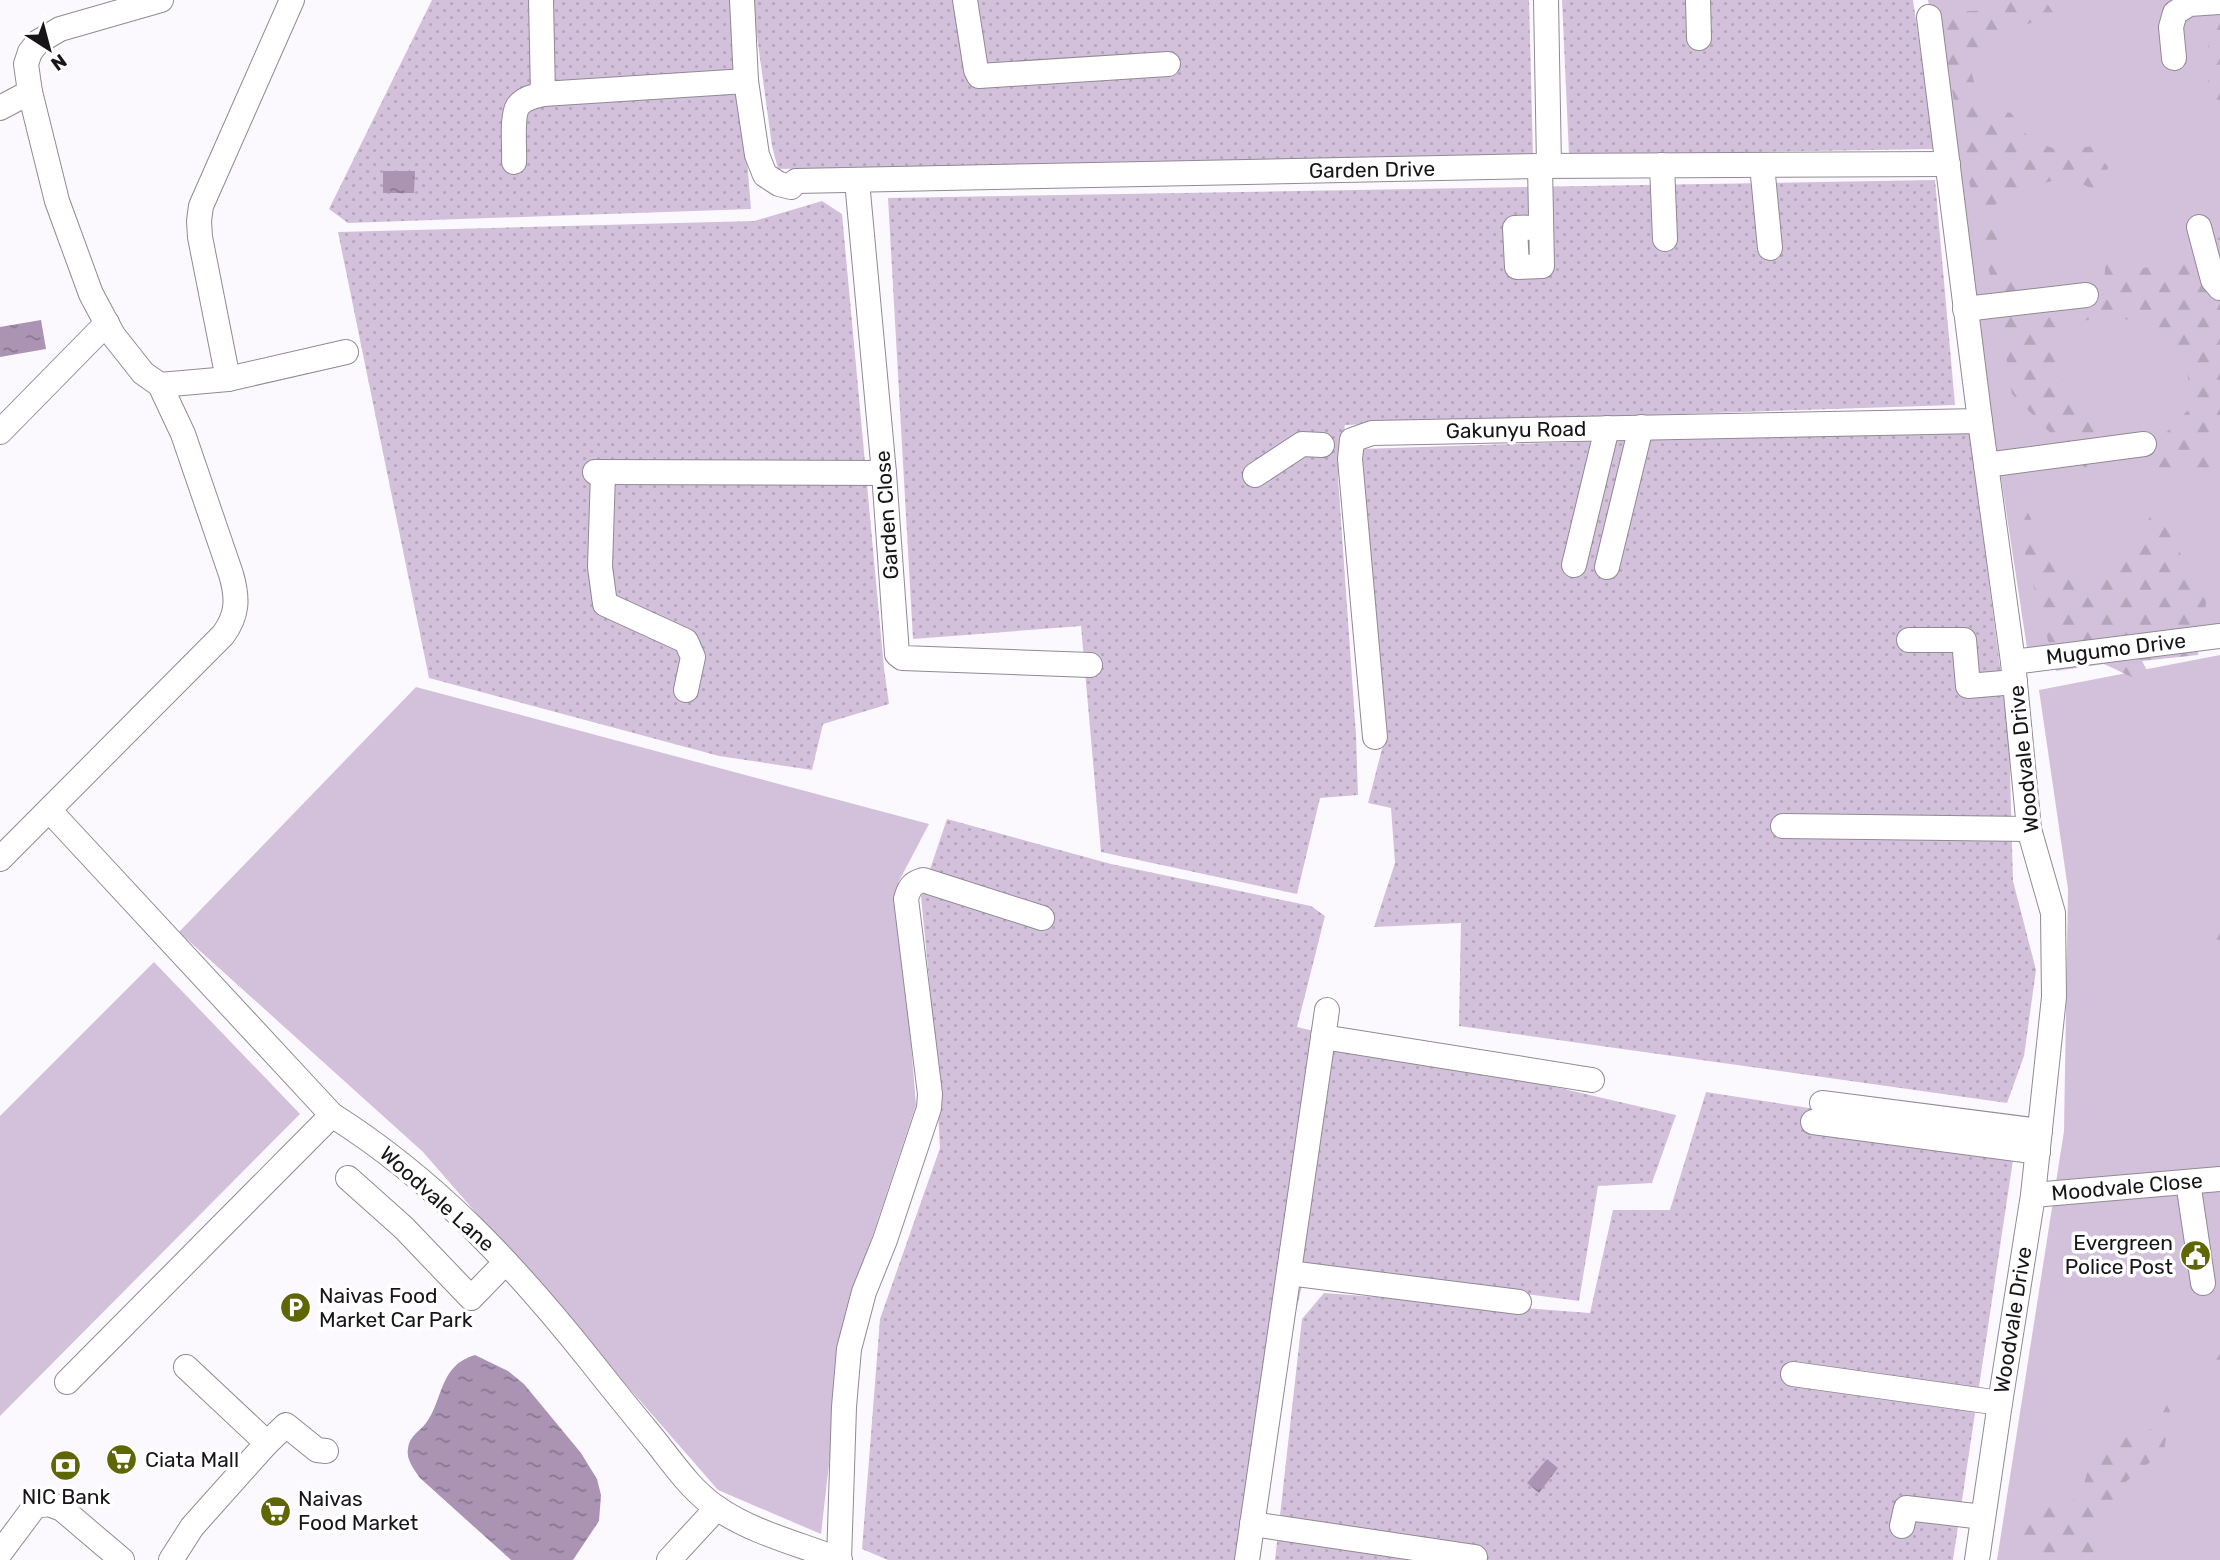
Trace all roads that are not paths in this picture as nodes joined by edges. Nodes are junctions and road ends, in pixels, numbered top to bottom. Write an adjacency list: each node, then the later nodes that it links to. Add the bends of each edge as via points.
1 (161, 0): 14 (street, via 47,35 30,52 26,64)
2 (292, 0): 32 (street, via 198,220)
3 (541, 0): 15 (street)
4 (742, 0): 13 (street)
5 (965, 0): 12 (street, via 979,76)
6 (1546, 0): 21 (street)
7 (1698, 0): 10 (street)
8 (2220, 2): 11 (street, via 2189,4 2175,13 2171,27)
9 (1929, 17): 18 (street, Woodvale Drive)
10 (1699, 38)
11 (2174, 58)
12 (1168, 64)
13 (746, 81): 15 (street); 22 (street, Garden Drive, via 765,175 791,187 796,181)
14 (30, 92): 16 (street); 30 (street, via 57,201 91,294)
15 (543, 94): 17 (street, via 518,106)
16 (0, 108)
17 (514, 162)
18 (1948, 164): 20 (street, Garden Drive); 29 (street, Woodvale Drive)
19 (1662, 165): 20 (street, Garden Drive); 21 (street, Garden Drive); 25 (street)
20 (1762, 165): 26 (street)
21 (1544, 166): 22 (street, Garden Drive); 23 (street)
22 (857, 181): 41 (street, Garden Close)
23 (1541, 227)
24 (2199, 227): 27 (street, via 2213,280)
25 (1665, 239)
26 (1770, 248)
27 (2220, 288)
28 (2086, 295): 29 (street)
29 (1965, 309): 34 (street, Woodvale Drive)
30 (107, 323): 33 (street, via 143,373); 37 (street)
31 (346, 352): 32 (street)
32 (228, 379): 33 (street)
33 (160, 384): 51 (street, via 183,434 231,574 236,608 223,635)
34 (1979, 421): 35 (street, Gakunyu Road); 40 (street, Woodvale Drive)
35 (1642, 427): 36 (street, Gakunyu Road); 44 (street)
36 (1607, 428): 39 (street, Gakunyu Road, via 1372,433); 43 (street)
37 (0, 432)
38 (2144, 443): 40 (street)
39 (1337, 445): 42 (street, Gakunyu Road, via 1302,444); 50 (street, via 1350,459)
40 (1986, 465): 48 (street, Woodvale Drive)
41 (884, 473): 47 (street, Garden Close, via 899,656); 49 (street, via 599,472 605,604 686,641 693,657)
42 (1255, 475)
43 (1574, 565)
44 (1607, 567)
45 (2220, 636): 48 (street, Mugumo Drive)
46 (1909, 640): 48 (street, Mugumo Drive, via 1964,640 1968,686)
47 (1090, 666)
48 (2014, 672): 53 (street, Woodvale Drive)
49 (686, 690)
50 (1375, 737)
51 (49, 810): 54 (street); 60 (street, Woodvale Lane)
52 (1783, 826): 53 (street)
53 (2029, 828): 61 (street, Woodvale Drive, via 2053,913 2054,997)
54 (0, 859)
55 (1042, 918): 85 (street, via 923,880 909,888 906,899 929,1108 864,1292 849,1349)
56 (1327, 1010): 57 (street)
57 (1323, 1037): 58 (street); 67 (street)
58 (1592, 1080)
59 (1818, 1113): 61 (street)
60 (332, 1115): 66 (street, Woodvale Lane, via 411,1169); 72 (street)
61 (2039, 1142): 65 (street, Woodvale Drive)
62 (348, 1178): 66 (street, via 471,1298)
63 (2220, 1179): 64 (street, Moodvale Close)
64 (2188, 1182): 65 (street, Moodvale Close); 68 (street)
65 (2034, 1195): 73 (street, Woodvale Drive)
66 (506, 1262): 76 (street, Woodvale Lane, via 690,1486)
67 (1289, 1273): 69 (street); 78 (street)
68 (2203, 1283)
69 (1519, 1302)
70 (186, 1367): 74 (street)
71 (1793, 1374): 73 (street)
72 (67, 1382)
73 (2000, 1404): 77 (street, Woodvale Drive)
74 (267, 1443): 75 (street, via 286,1425 317,1450); 83 (street, via 192,1527)
75 (326, 1451)
76 (717, 1508): 84 (street); 85 (street, Woodvale Lane)
77 (1983, 1517): 79 (street, via 1906,1507); 87 (street, Woodvale Drive)
78 (1252, 1524): 81 (street); 86 (street)
79 (1902, 1527)
80 (0, 1552): 82 (street, via 35,1506 48,1504 62,1509)
81 (1475, 1557)
82 (122, 1560)
83 (171, 1560)
84 (669, 1560)
85 (839, 1560)
86 (1247, 1560)
87 (1978, 1560)

